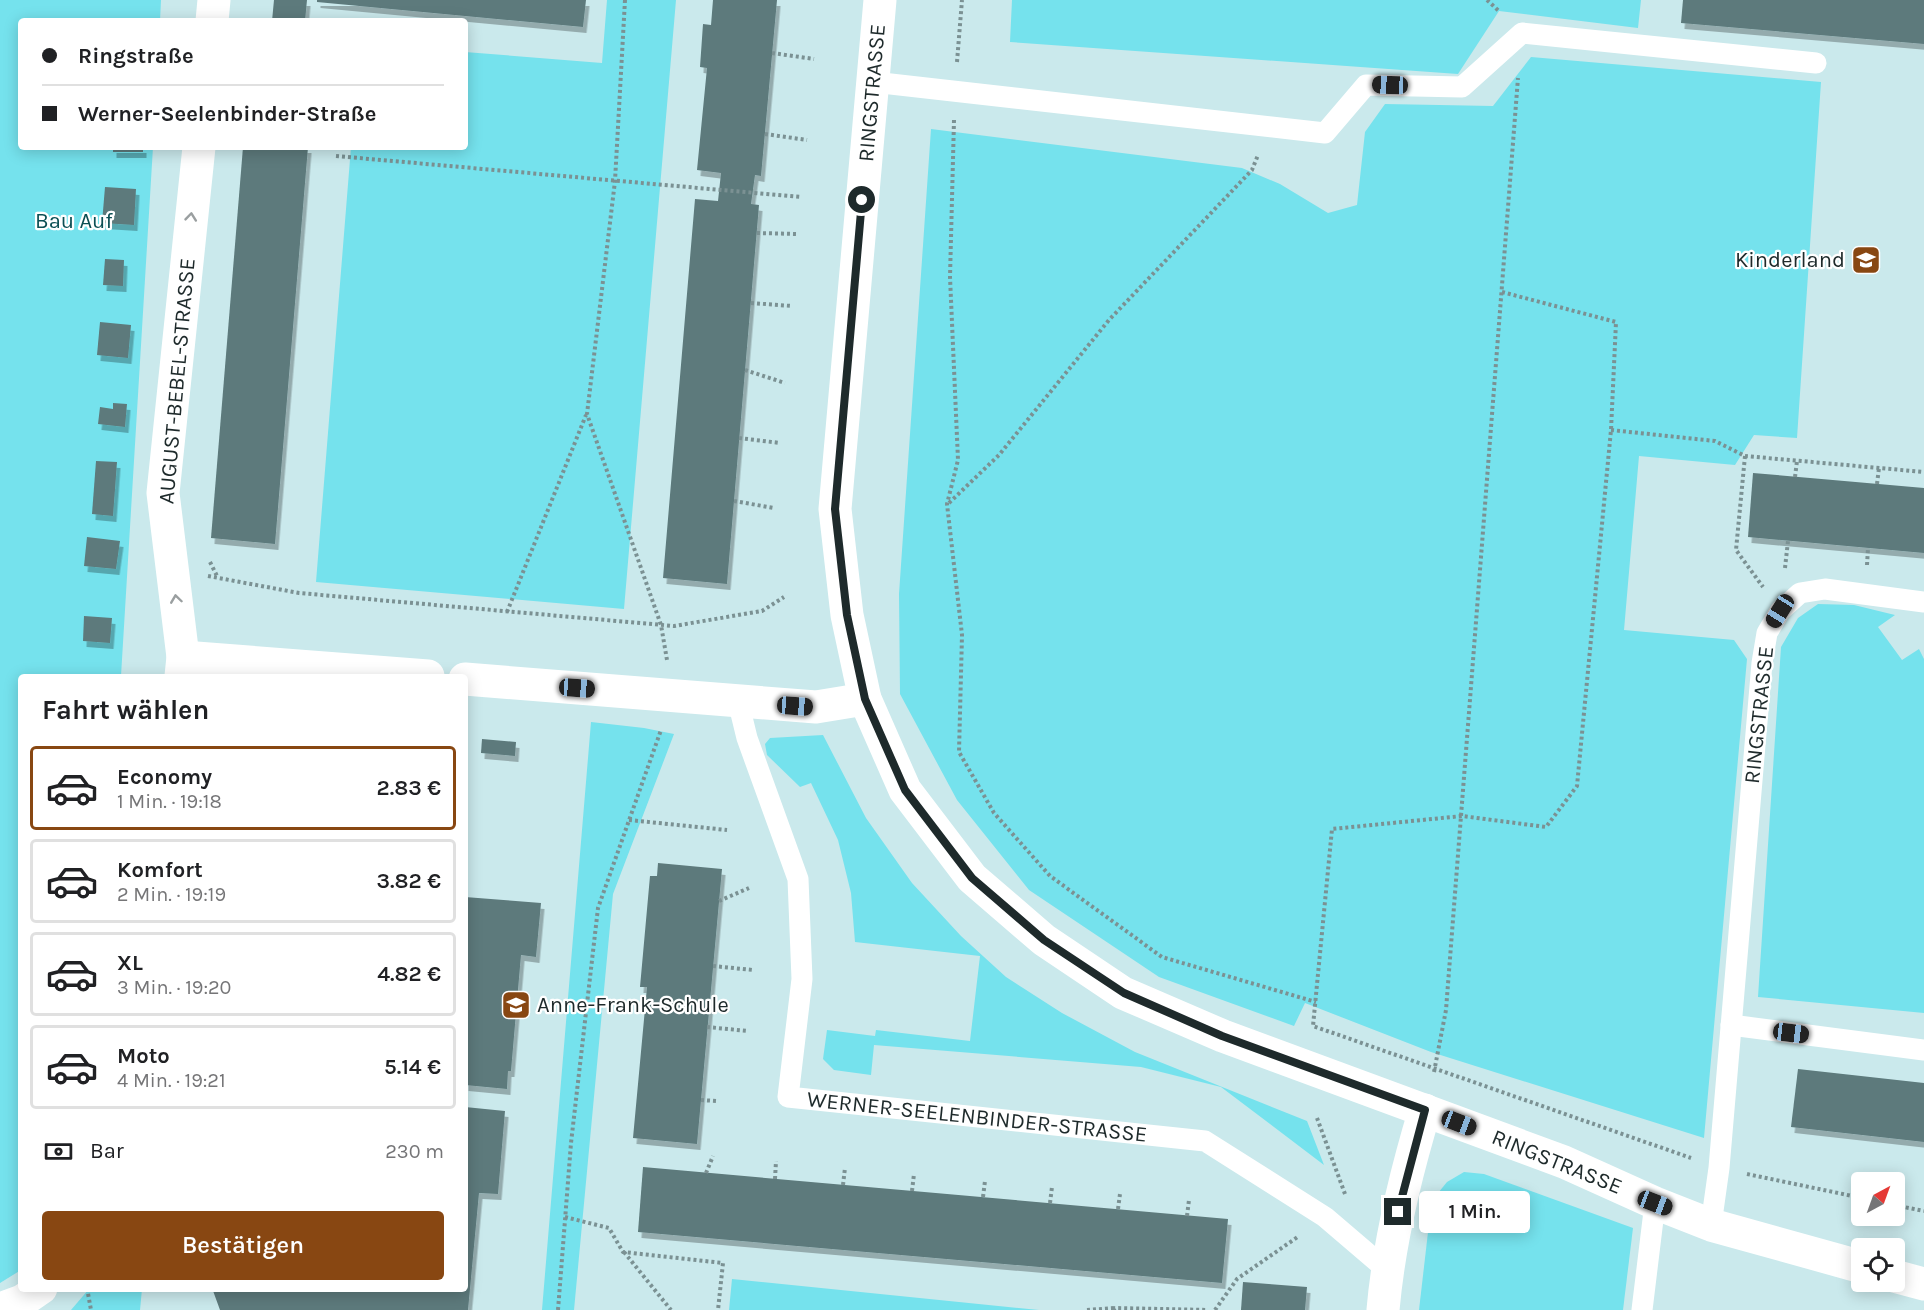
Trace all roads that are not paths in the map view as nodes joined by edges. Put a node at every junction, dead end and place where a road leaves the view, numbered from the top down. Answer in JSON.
{"nodes":[{"id":1,"x":214,"y":0,"type":"edge"},
{"id":2,"x":880,"y":0,"type":"edge"},
{"id":3,"x":212,"y":18,"type":"edge"},
{"id":4,"x":1816,"y":63,"type":"dead end"},
{"id":5,"x":873,"y":82,"type":"junction"},
{"id":6,"x":199,"y":150,"type":"edge"},
{"id":7,"x":1924,"y":602,"type":"edge"},
{"id":8,"x":182,"y":667,"type":"edge"},
{"id":9,"x":373,"y":674,"type":"edge"},
{"id":10,"x":468,"y":679,"type":"edge"},
{"id":11,"x":865,"y":699,"type":"junction"},
{"id":12,"x":738,"y":701,"type":"junction"},
{"id":13,"x":1731,"y":1025,"type":"junction"},
{"id":14,"x":1924,"y":1050,"type":"edge"},
{"id":15,"x":1425,"y":1110,"type":"junction"},
{"id":16,"x":1655,"y":1203,"type":"junction"},
{"id":17,"x":1711,"y":1225,"type":"junction"},
{"id":18,"x":1851,"y":1264,"type":"edge"},
{"id":19,"x":1387,"y":1270,"type":"junction"},
{"id":20,"x":1905,"y":1279,"type":"edge"},
{"id":21,"x":1924,"y":1284,"type":"edge"},
{"id":22,"x":35,"y":1292,"type":"edge"},
{"id":23,"x":0,"y":1309,"type":"edge"},
{"id":24,"x":1383,"y":1310,"type":"edge"},
{"id":25,"x":1642,"y":1310,"type":"edge"}],
"edges":[{"from":1,"to":3,"type":"street"},
{"from":2,"to":5,"type":"street","name":"RINGSTRASSE"},
{"from":4,"to":5,"type":"lane"},
{"from":5,"to":11,"type":"street","name":"RINGSTRASSE"},
{"from":8,"to":6,"type":"street","name":"AUGUST-BEBEL-STRASSE","one_way":true},
{"from":7,"to":13,"type":"lane","name":"RINGSTRASSE"},
{"from":8,"to":9,"type":"street","name":"AUGUST-BEBEL-STRASSE"},
{"from":10,"to":12,"type":"street"},
{"from":11,"to":12,"type":"street"},
{"from":11,"to":15,"type":"street","name":"RINGSTRASSE"},
{"from":12,"to":19,"type":"lane","name":"WERNER-SEELENBINDER-STRASSE"},
{"from":13,"to":14,"type":"lane"},
{"from":13,"to":17,"type":"lane","name":"RINGSTRASSE"},
{"from":15,"to":16,"type":"street","name":"RINGSTRASSE"},
{"from":15,"to":19,"type":"street"},
{"from":16,"to":17,"type":"street","name":"RINGSTRASSE"},
{"from":16,"to":25,"type":"lane"},
{"from":17,"to":18,"type":"street","name":"RINGSTRASSE"},
{"from":19,"to":24,"type":"street"},
{"from":20,"to":21,"type":"street"},
{"from":22,"to":23,"type":"street"}]}
